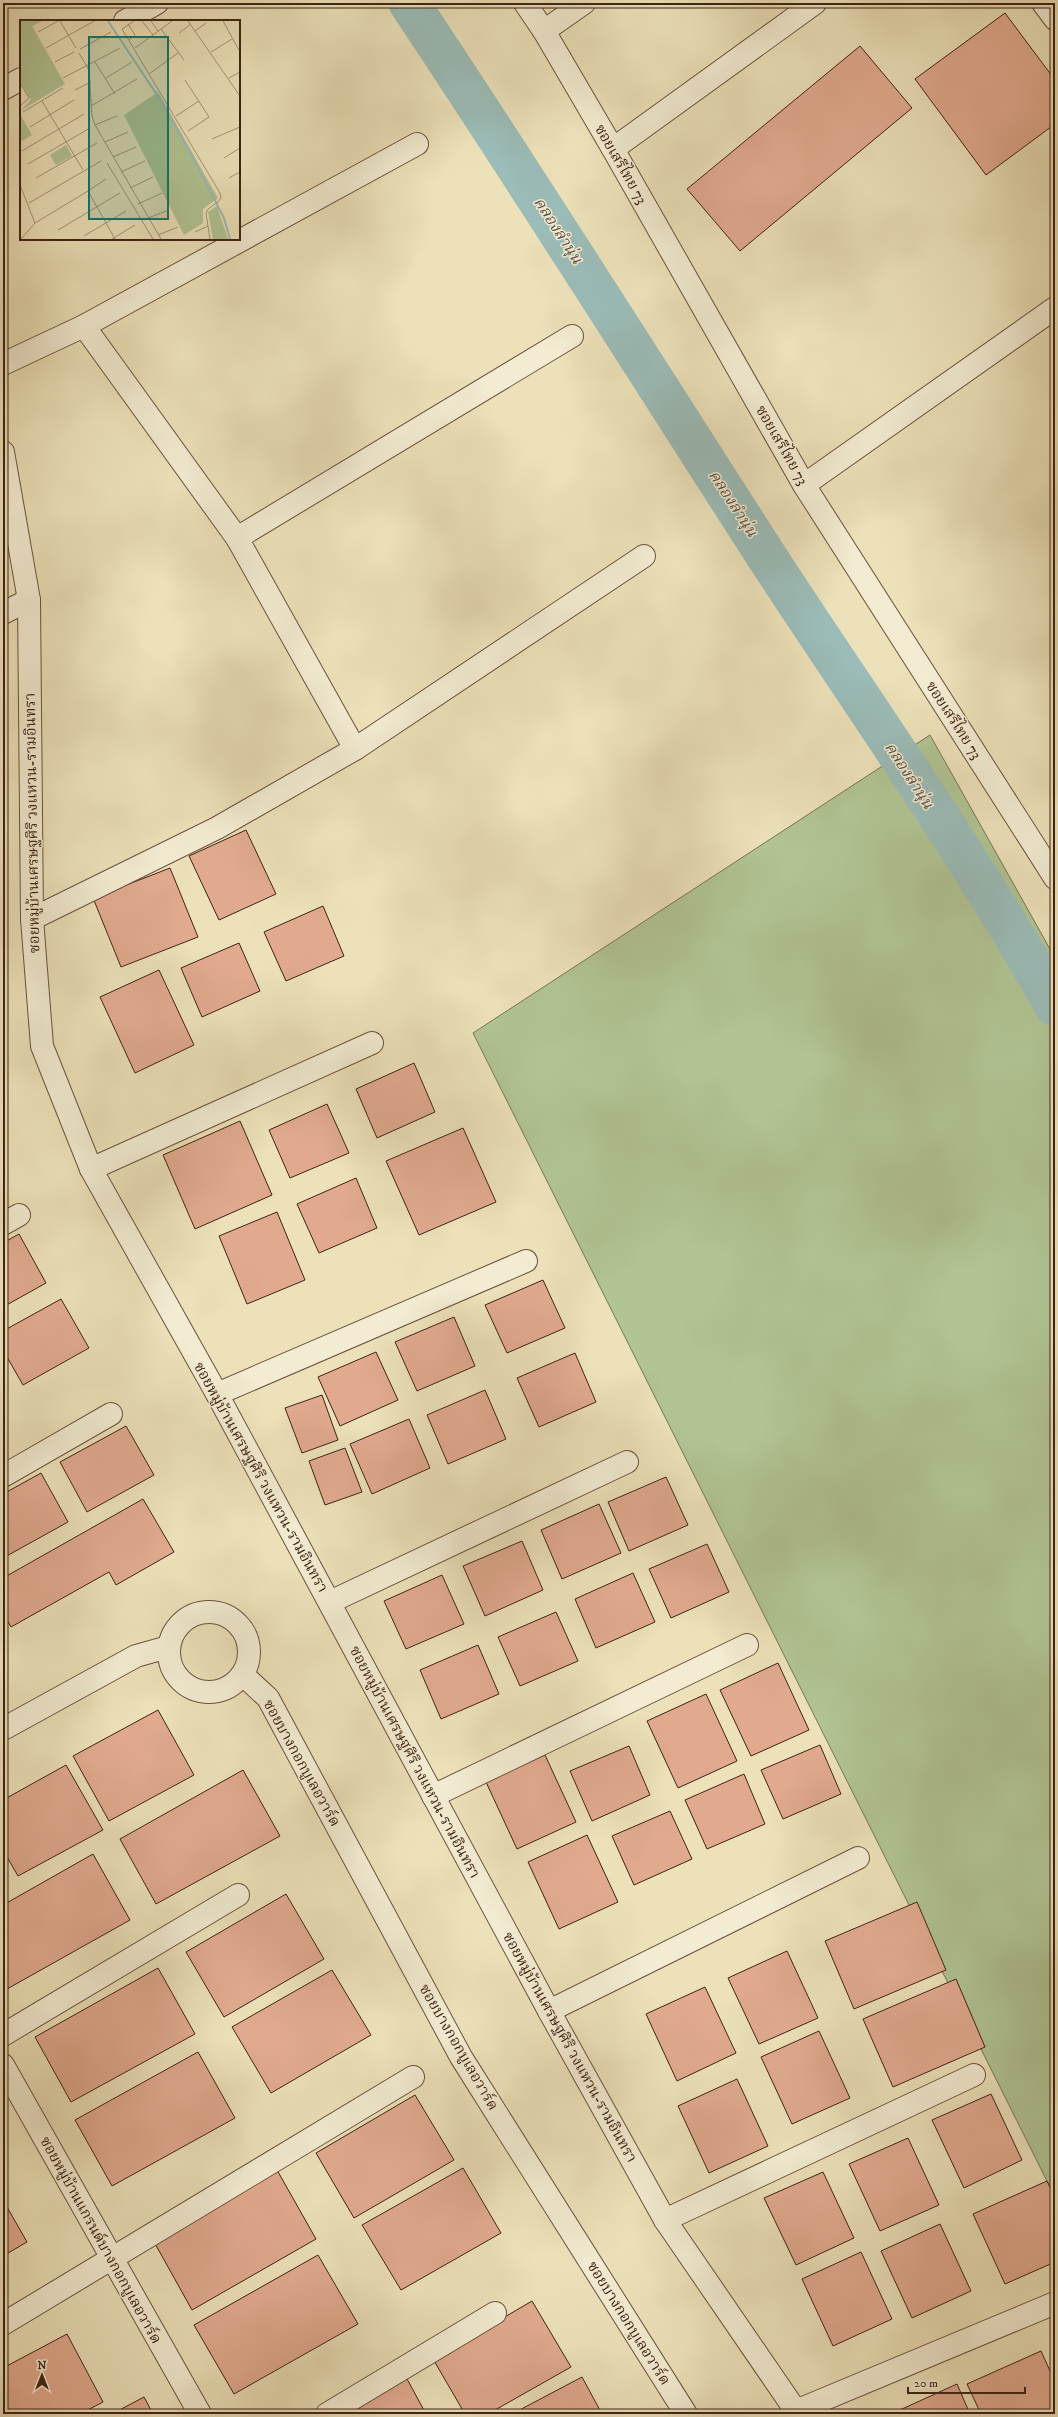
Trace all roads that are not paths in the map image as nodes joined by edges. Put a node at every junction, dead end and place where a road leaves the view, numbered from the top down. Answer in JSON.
{"nodes":[{"id":1,"x":157,"y":3,"type":"edge"},
{"id":2,"x":524,"y":3,"type":"edge"},
{"id":3,"x":584,"y":3,"type":"edge"},
{"id":4,"x":815,"y":3,"type":"edge"},
{"id":5,"x":1043,"y":3,"type":"edge"},
{"id":6,"x":1055,"y":19,"type":"edge"},
{"id":7,"x":127,"y":20,"type":"edge"},
{"id":8,"x":544,"y":31,"type":"junction"},
{"id":9,"x":20,"y":80,"type":"edge"},
{"id":10,"x":3,"y":89,"type":"edge"},
{"id":11,"x":417,"y":144,"type":"dead end"},
{"id":12,"x":613,"y":149,"type":"junction"},
{"id":13,"x":1055,"y":308,"type":"edge"},
{"id":14,"x":84,"y":326,"type":"junction"},
{"id":15,"x":572,"y":336,"type":"dead end"},
{"id":16,"x":3,"y":364,"type":"edge"},
{"id":17,"x":3,"y":452,"type":"edge"},
{"id":18,"x":804,"y":485,"type":"junction"},
{"id":19,"x":237,"y":538,"type":"junction"},
{"id":20,"x":644,"y":556,"type":"dead end"},
{"id":21,"x":29,"y":600,"type":"junction"},
{"id":22,"x":3,"y":613,"type":"edge"},
{"id":23,"x":355,"y":750,"type":"junction"},
{"id":24,"x":1055,"y":878,"type":"edge"},
{"id":25,"x":32,"y":920,"type":"junction"},
{"id":26,"x":372,"y":1043,"type":"dead end"},
{"id":27,"x":91,"y":1169,"type":"junction"},
{"id":28,"x":526,"y":1261,"type":"dead end"},
{"id":29,"x":217,"y":1394,"type":"junction"},
{"id":30,"x":111,"y":1414,"type":"dead end"},
{"id":31,"x":627,"y":1462,"type":"dead end"},
{"id":32,"x":3,"y":1476,"type":"edge"},
{"id":33,"x":330,"y":1602,"type":"junction"},
{"id":34,"x":747,"y":1645,"type":"dead end"},
{"id":35,"x":168,"y":1647,"type":"junction"},
{"id":36,"x":243,"y":1675,"type":"junction"},
{"id":37,"x":3,"y":1729,"type":"edge"},
{"id":38,"x":434,"y":1796,"type":"junction"},
{"id":39,"x":858,"y":1858,"type":"dead end"},
{"id":40,"x":238,"y":1894,"type":"dead end"},
{"id":41,"x":549,"y":2011,"type":"junction"},
{"id":42,"x":3,"y":2035,"type":"edge"},
{"id":43,"x":3,"y":2066,"type":"edge"},
{"id":44,"x":974,"y":2075,"type":"dead end"},
{"id":45,"x":413,"y":2077,"type":"dead end"},
{"id":46,"x":665,"y":2220,"type":"junction"},
{"id":47,"x":112,"y":2258,"type":"junction"},
{"id":48,"x":1055,"y":2303,"type":"edge"},
{"id":49,"x":495,"y":2313,"type":"dead end"},
{"id":50,"x":3,"y":2324,"type":"edge"},
{"id":51,"x":797,"y":2412,"type":"edge"},
{"id":52,"x":200,"y":2414,"type":"edge"},
{"id":53,"x":327,"y":2414,"type":"edge"},
{"id":54,"x":686,"y":2414,"type":"edge"}],
"edges":[{"from":1,"to":7,"type":"street"},
{"from":2,"to":8,"type":"street","name":"ซอยเสรีไทย 73"},
{"from":3,"to":8,"type":"street"},
{"from":4,"to":12,"type":"street"},
{"from":5,"to":6,"type":"street"},
{"from":8,"to":12,"type":"street","name":"ซอยเสรีไทย 73"},
{"from":9,"to":10,"type":"street"},
{"from":11,"to":14,"type":"street"},
{"from":12,"to":18,"type":"street","name":"ซอยเสรีไทย 73"},
{"from":13,"to":18,"type":"street"},
{"from":14,"to":16,"type":"street"},
{"from":14,"to":19,"type":"street"},
{"from":15,"to":19,"type":"street"},
{"from":17,"to":21,"type":"street","name":"ซอยหมู่บ้านเศรษฐศิริ วงแหวน-รามอินทรา"},
{"from":18,"to":24,"type":"street","name":"ซอยเสรีไทย 73"},
{"from":19,"to":23,"type":"street"},
{"from":20,"to":23,"type":"street"},
{"from":21,"to":22,"type":"street"},
{"from":21,"to":25,"type":"street","name":"ซอยหมู่บ้านเศรษฐศิริ วงแหวน-รามอินทรา"},
{"from":23,"to":25,"type":"street"},
{"from":25,"to":27,"type":"street","name":"ซอยหมู่บ้านเศรษฐศิริ วงแหวน-รามอินทรา"},
{"from":26,"to":27,"type":"street"},
{"from":27,"to":29,"type":"street","name":"ซอยหมู่บ้านเศรษฐศิริ วงแหวน-รามอินทรา"},
{"from":28,"to":29,"type":"street"},
{"from":29,"to":33,"type":"street","name":"ซอยหมู่บ้านเศรษฐศิริ วงแหวน-รามอินทรา"},
{"from":30,"to":32,"type":"street"},
{"from":31,"to":33,"type":"street"},
{"from":33,"to":38,"type":"street","name":"ซอยหมู่บ้านเศรษฐศิริ วงแหวน-รามอินทรา"},
{"from":34,"to":38,"type":"street"},
{"from":35,"to":36,"type":"street"},
{"from":35,"to":36,"type":"street"},
{"from":35,"to":37,"type":"street"},
{"from":36,"to":54,"type":"street","name":"ซอยบางกอกบูเลอวาร์ด"},
{"from":38,"to":41,"type":"street","name":"ซอยหมู่บ้านเศรษฐศิริ วงแหวน-รามอินทรา"},
{"from":39,"to":41,"type":"street"},
{"from":40,"to":42,"type":"street"},
{"from":41,"to":46,"type":"street","name":"ซอยหมู่บ้านเศรษฐศิริ วงแหวน-รามอินทรา"},
{"from":43,"to":47,"type":"street","name":"ซอยหมู่บ้านแกรนด์บางกอกบูเลอวาร์ด"},
{"from":44,"to":46,"type":"street"},
{"from":45,"to":47,"type":"street"},
{"from":46,"to":51,"type":"street","name":"ซอยหมู่บ้านเศรษฐศิริ วงแหวน-รามอินทรา"},
{"from":47,"to":50,"type":"street"},
{"from":47,"to":52,"type":"street","name":"ซอยหมู่บ้านแกรนด์บางกอกบูเลอวาร์ด"},
{"from":48,"to":51,"type":"street"},
{"from":49,"to":53,"type":"street"}]}
